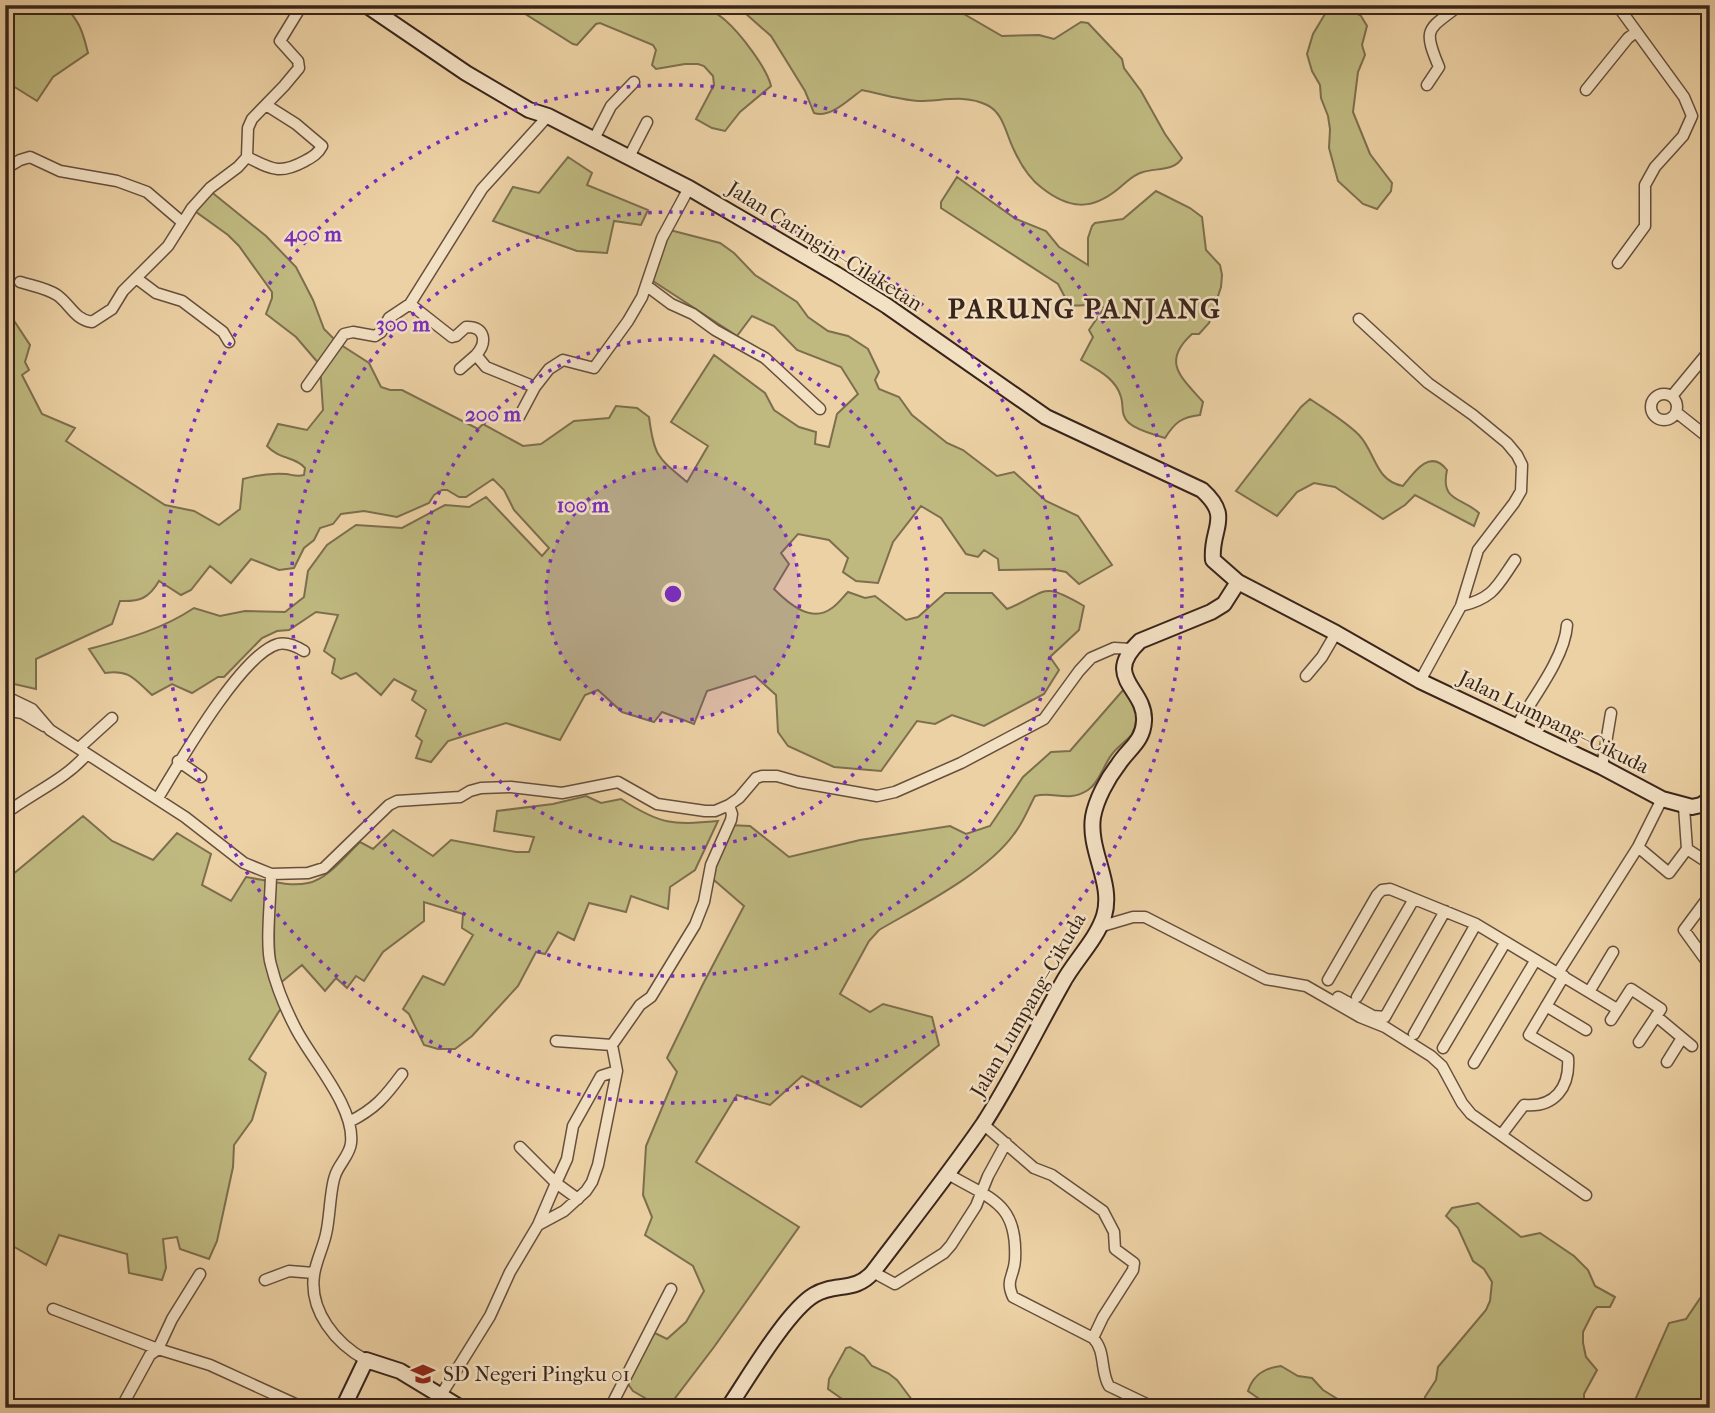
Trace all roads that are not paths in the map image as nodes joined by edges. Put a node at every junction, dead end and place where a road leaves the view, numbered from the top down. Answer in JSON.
{"nodes":[{"id":1,"x":302,"y":5,"type":"edge"},
{"id":2,"x":366,"y":5,"type":"edge"},
{"id":3,"x":1462,"y":5,"type":"edge"},
{"id":4,"x":1486,"y":5,"type":"edge"},
{"id":5,"x":1617,"y":5,"type":"edge"},
{"id":6,"x":1636,"y":32,"type":"junction"},
{"id":7,"x":634,"y":82,"type":"dead end"},
{"id":8,"x":1427,"y":85,"type":"dead end"},
{"id":9,"x":1586,"y":90,"type":"dead end"},
{"id":10,"x":266,"y":105,"type":"junction"},
{"id":11,"x":548,"y":116,"type":"junction"},
{"id":12,"x":647,"y":122,"type":"dead end"},
{"id":13,"x":594,"y":139,"type":"junction"},
{"id":14,"x":247,"y":157,"type":"junction"},
{"id":15,"x":629,"y":157,"type":"junction"},
{"id":16,"x":5,"y":169,"type":"edge"},
{"id":17,"x":689,"y":188,"type":"junction"},
{"id":18,"x":182,"y":222,"type":"junction"},
{"id":19,"x":1618,"y":263,"type":"dead end"},
{"id":20,"x":136,"y":278,"type":"junction"},
{"id":21,"x":20,"y":282,"type":"dead end"},
{"id":22,"x":647,"y":286,"type":"junction"},
{"id":23,"x":410,"y":304,"type":"junction"},
{"id":24,"x":1360,"y":319,"type":"dead end"},
{"id":25,"x":229,"y":342,"type":"dead end"},
{"id":26,"x":1710,"y":350,"type":"edge"},
{"id":27,"x":476,"y":355,"type":"junction"},
{"id":28,"x":460,"y":369,"type":"dead end"},
{"id":29,"x":307,"y":386,"type":"dead end"},
{"id":30,"x":535,"y":387,"type":"junction"},
{"id":31,"x":1672,"y":396,"type":"junction"},
{"id":32,"x":820,"y":409,"type":"dead end"},
{"id":33,"x":1676,"y":411,"type":"junction"},
{"id":34,"x":519,"y":418,"type":"dead end"},
{"id":35,"x":1710,"y":439,"type":"edge"},
{"id":36,"x":1515,"y":559,"type":"dead end"},
{"id":37,"x":1238,"y":582,"type":"junction"},
{"id":38,"x":1461,"y":606,"type":"junction"},
{"id":39,"x":1567,"y":625,"type":"dead end"},
{"id":40,"x":1336,"y":632,"type":"junction"},
{"id":41,"x":1131,"y":649,"type":"junction"},
{"id":42,"x":304,"y":651,"type":"dead end"},
{"id":43,"x":1306,"y":676,"type":"dead end"},
{"id":44,"x":1420,"y":681,"type":"junction"},
{"id":45,"x":5,"y":695,"type":"edge"},
{"id":46,"x":5,"y":710,"type":"edge"},
{"id":47,"x":1611,"y":713,"type":"dead end"},
{"id":48,"x":112,"y":718,"type":"dead end"},
{"id":49,"x":1517,"y":725,"type":"junction"},
{"id":50,"x":50,"y":730,"type":"junction"},
{"id":51,"x":83,"y":751,"type":"junction"},
{"id":52,"x":178,"y":761,"type":"junction"},
{"id":53,"x":1602,"y":767,"type":"junction"},
{"id":54,"x":201,"y":777,"type":"dead end"},
{"id":55,"x":158,"y":798,"type":"junction"},
{"id":56,"x":1662,"y":799,"type":"junction"},
{"id":57,"x":1710,"y":799,"type":"edge"},
{"id":58,"x":729,"y":805,"type":"junction"},
{"id":59,"x":1684,"y":807,"type":"junction"},
{"id":60,"x":5,"y":814,"type":"edge"},
{"id":61,"x":1638,"y":847,"type":"junction"},
{"id":62,"x":1687,"y":849,"type":"junction"},
{"id":63,"x":1710,"y":864,"type":"edge"},
{"id":64,"x":271,"y":874,"type":"junction"},
{"id":65,"x":1415,"y":899,"type":"junction"},
{"id":66,"x":1708,"y":902,"type":"edge"},
{"id":67,"x":1445,"y":911,"type":"junction"},
{"id":68,"x":1476,"y":925,"type":"junction"},
{"id":69,"x":1099,"y":927,"type":"junction"},
{"id":70,"x":1505,"y":943,"type":"junction"},
{"id":71,"x":1613,"y":952,"type":"dead end"},
{"id":72,"x":1535,"y":961,"type":"junction"},
{"id":73,"x":1710,"y":966,"type":"edge"},
{"id":74,"x":1561,"y":975,"type":"junction"},
{"id":75,"x":1328,"y":981,"type":"dead end"},
{"id":76,"x":1312,"y":989,"type":"junction"},
{"id":77,"x":1589,"y":992,"type":"junction"},
{"id":78,"x":1357,"y":996,"type":"dead end"},
{"id":79,"x":1546,"y":1006,"type":"junction"},
{"id":80,"x":1618,"y":1009,"type":"junction"},
{"id":81,"x":1656,"y":1016,"type":"junction"},
{"id":82,"x":1611,"y":1020,"type":"dead end"},
{"id":83,"x":1586,"y":1030,"type":"dead end"},
{"id":84,"x":1414,"y":1034,"type":"dead end"},
{"id":85,"x":1682,"y":1038,"type":"junction"},
{"id":86,"x":556,"y":1041,"type":"dead end"},
{"id":87,"x":1639,"y":1042,"type":"dead end"},
{"id":88,"x":612,"y":1045,"type":"junction"},
{"id":89,"x":1692,"y":1046,"type":"dead end"},
{"id":90,"x":1443,"y":1048,"type":"dead end"},
{"id":91,"x":1667,"y":1062,"type":"dead end"},
{"id":92,"x":1474,"y":1063,"type":"dead end"},
{"id":93,"x":617,"y":1071,"type":"junction"},
{"id":94,"x":402,"y":1074,"type":"dead end"},
{"id":95,"x":349,"y":1122,"type":"junction"},
{"id":96,"x":983,"y":1124,"type":"junction"},
{"id":97,"x":1502,"y":1134,"type":"junction"},
{"id":98,"x":1006,"y":1143,"type":"junction"},
{"id":99,"x":520,"y":1147,"type":"dead end"},
{"id":100,"x":948,"y":1174,"type":"junction"},
{"id":101,"x":556,"y":1183,"type":"junction"},
{"id":102,"x":981,"y":1193,"type":"junction"},
{"id":103,"x":1586,"y":1195,"type":"dead end"},
{"id":104,"x":578,"y":1199,"type":"junction"},
{"id":105,"x":538,"y":1224,"type":"junction"},
{"id":106,"x":873,"y":1272,"type":"junction"},
{"id":107,"x":314,"y":1273,"type":"junction"},
{"id":108,"x":200,"y":1274,"type":"dead end"},
{"id":109,"x":265,"y":1280,"type":"dead end"},
{"id":110,"x":671,"y":1289,"type":"dead end"},
{"id":111,"x":53,"y":1309,"type":"dead end"},
{"id":112,"x":1093,"y":1338,"type":"junction"},
{"id":113,"x":158,"y":1349,"type":"junction"},
{"id":114,"x":366,"y":1360,"type":"junction"},
{"id":115,"x":441,"y":1395,"type":"junction"},
{"id":116,"x":456,"y":1407,"type":"edge"},
{"id":117,"x":121,"y":1408,"type":"edge"},
{"id":118,"x":304,"y":1408,"type":"edge"},
{"id":119,"x":343,"y":1408,"type":"edge"},
{"id":120,"x":610,"y":1408,"type":"edge"},
{"id":121,"x":728,"y":1408,"type":"edge"},
{"id":122,"x":1155,"y":1408,"type":"edge"}],
"edges":[{"from":1,"to":10,"type":"street"},
{"from":2,"to":11,"type":"street","name":"Jalan Caringin–Cilaketan"},
{"from":3,"to":4,"type":"street"},
{"from":3,"to":8,"type":"street"},
{"from":5,"to":6,"type":"street"},
{"from":6,"to":9,"type":"street"},
{"from":6,"to":19,"type":"street"},
{"from":7,"to":13,"type":"street"},
{"from":10,"to":14,"type":"street"},
{"from":10,"to":14,"type":"street"},
{"from":11,"to":13,"type":"street","name":"Jalan Caringin–Cilaketan"},
{"from":11,"to":23,"type":"street"},
{"from":12,"to":15,"type":"street"},
{"from":13,"to":15,"type":"street","name":"Jalan Caringin–Cilaketan"},
{"from":14,"to":18,"type":"street"},
{"from":15,"to":17,"type":"street","name":"Jalan Caringin–Cilaketan"},
{"from":16,"to":18,"type":"street"},
{"from":17,"to":22,"type":"street"},
{"from":17,"to":37,"type":"street","name":"Jalan Caringin–Cilaketan"},
{"from":18,"to":20,"type":"street"},
{"from":20,"to":21,"type":"street"},
{"from":20,"to":25,"type":"street"},
{"from":22,"to":30,"type":"street"},
{"from":22,"to":32,"type":"street"},
{"from":23,"to":27,"type":"street"},
{"from":23,"to":29,"type":"street"},
{"from":24,"to":38,"type":"street"},
{"from":26,"to":31,"type":"street"},
{"from":27,"to":28,"type":"street"},
{"from":27,"to":30,"type":"street"},
{"from":30,"to":34,"type":"street"},
{"from":31,"to":33,"type":"street"},
{"from":31,"to":33,"type":"street"},
{"from":33,"to":35,"type":"street"},
{"from":36,"to":38,"type":"street"},
{"from":37,"to":40,"type":"street","name":"Jalan Lumpang–Cikuda"},
{"from":37,"to":41,"type":"street"},
{"from":38,"to":44,"type":"street"},
{"from":39,"to":49,"type":"street"},
{"from":40,"to":43,"type":"street"},
{"from":40,"to":44,"type":"street","name":"Jalan Lumpang–Cikuda"},
{"from":41,"to":58,"type":"street"},
{"from":41,"to":69,"type":"street","name":"Jalan Lumpang–Cikuda"},
{"from":42,"to":52,"type":"street"},
{"from":44,"to":49,"type":"street","name":"Jalan Lumpang–Cikuda"},
{"from":45,"to":50,"type":"street"},
{"from":46,"to":50,"type":"street"},
{"from":47,"to":53,"type":"street"},
{"from":48,"to":51,"type":"street"},
{"from":49,"to":53,"type":"street","name":"Jalan Lumpang–Cikuda"},
{"from":50,"to":51,"type":"street"},
{"from":51,"to":55,"type":"street"},
{"from":51,"to":60,"type":"street"},
{"from":52,"to":54,"type":"street"},
{"from":52,"to":55,"type":"street"},
{"from":53,"to":56,"type":"street","name":"Jalan Lumpang–Cikuda"},
{"from":55,"to":64,"type":"street"},
{"from":56,"to":59,"type":"street","name":"Jalan Lumpang–Cikuda"},
{"from":56,"to":61,"type":"street"},
{"from":57,"to":59,"type":"street"},
{"from":58,"to":64,"type":"street"},
{"from":58,"to":88,"type":"street"},
{"from":59,"to":62,"type":"street"},
{"from":61,"to":62,"type":"street"},
{"from":61,"to":74,"type":"street"},
{"from":62,"to":63,"type":"street"},
{"from":64,"to":95,"type":"street"},
{"from":65,"to":67,"type":"street"},
{"from":65,"to":75,"type":"street"},
{"from":65,"to":78,"type":"street"},
{"from":66,"to":73,"type":"street"},
{"from":67,"to":68,"type":"street"},
{"from":67,"to":76,"type":"street"},
{"from":68,"to":70,"type":"street"},
{"from":68,"to":84,"type":"street"},
{"from":69,"to":76,"type":"street"},
{"from":69,"to":96,"type":"street","name":"Jalan Lumpang–Cikuda"},
{"from":70,"to":72,"type":"street"},
{"from":70,"to":90,"type":"street"},
{"from":71,"to":77,"type":"street"},
{"from":72,"to":74,"type":"street"},
{"from":72,"to":92,"type":"street"},
{"from":74,"to":77,"type":"street"},
{"from":74,"to":79,"type":"street"},
{"from":76,"to":97,"type":"street"},
{"from":77,"to":80,"type":"street"},
{"from":79,"to":83,"type":"street"},
{"from":79,"to":97,"type":"street"},
{"from":80,"to":81,"type":"street"},
{"from":80,"to":82,"type":"street"},
{"from":81,"to":85,"type":"street"},
{"from":81,"to":87,"type":"street"},
{"from":85,"to":89,"type":"street"},
{"from":85,"to":91,"type":"street"},
{"from":86,"to":88,"type":"street"},
{"from":88,"to":93,"type":"street"},
{"from":93,"to":101,"type":"street"},
{"from":93,"to":104,"type":"street"},
{"from":94,"to":95,"type":"street"},
{"from":95,"to":107,"type":"street"},
{"from":96,"to":98,"type":"street"},
{"from":96,"to":100,"type":"street","name":"Jalan Lumpang–Cikuda"},
{"from":97,"to":103,"type":"street"},
{"from":98,"to":102,"type":"street"},
{"from":98,"to":112,"type":"street"},
{"from":99,"to":101,"type":"street"},
{"from":100,"to":102,"type":"street"},
{"from":100,"to":106,"type":"street","name":"Jalan Lumpang–Cikuda"},
{"from":101,"to":104,"type":"street"},
{"from":101,"to":105,"type":"street"},
{"from":102,"to":106,"type":"street"},
{"from":102,"to":112,"type":"street"},
{"from":104,"to":105,"type":"street"},
{"from":105,"to":115,"type":"street"},
{"from":106,"to":121,"type":"street","name":"Jalan Lumpang–Cikuda"},
{"from":107,"to":109,"type":"street"},
{"from":107,"to":114,"type":"street"},
{"from":108,"to":113,"type":"street"},
{"from":110,"to":120,"type":"street"},
{"from":111,"to":113,"type":"street"},
{"from":112,"to":122,"type":"street"},
{"from":113,"to":117,"type":"street"},
{"from":113,"to":118,"type":"street"},
{"from":114,"to":115,"type":"street"},
{"from":114,"to":119,"type":"street"},
{"from":115,"to":116,"type":"street"}]}
